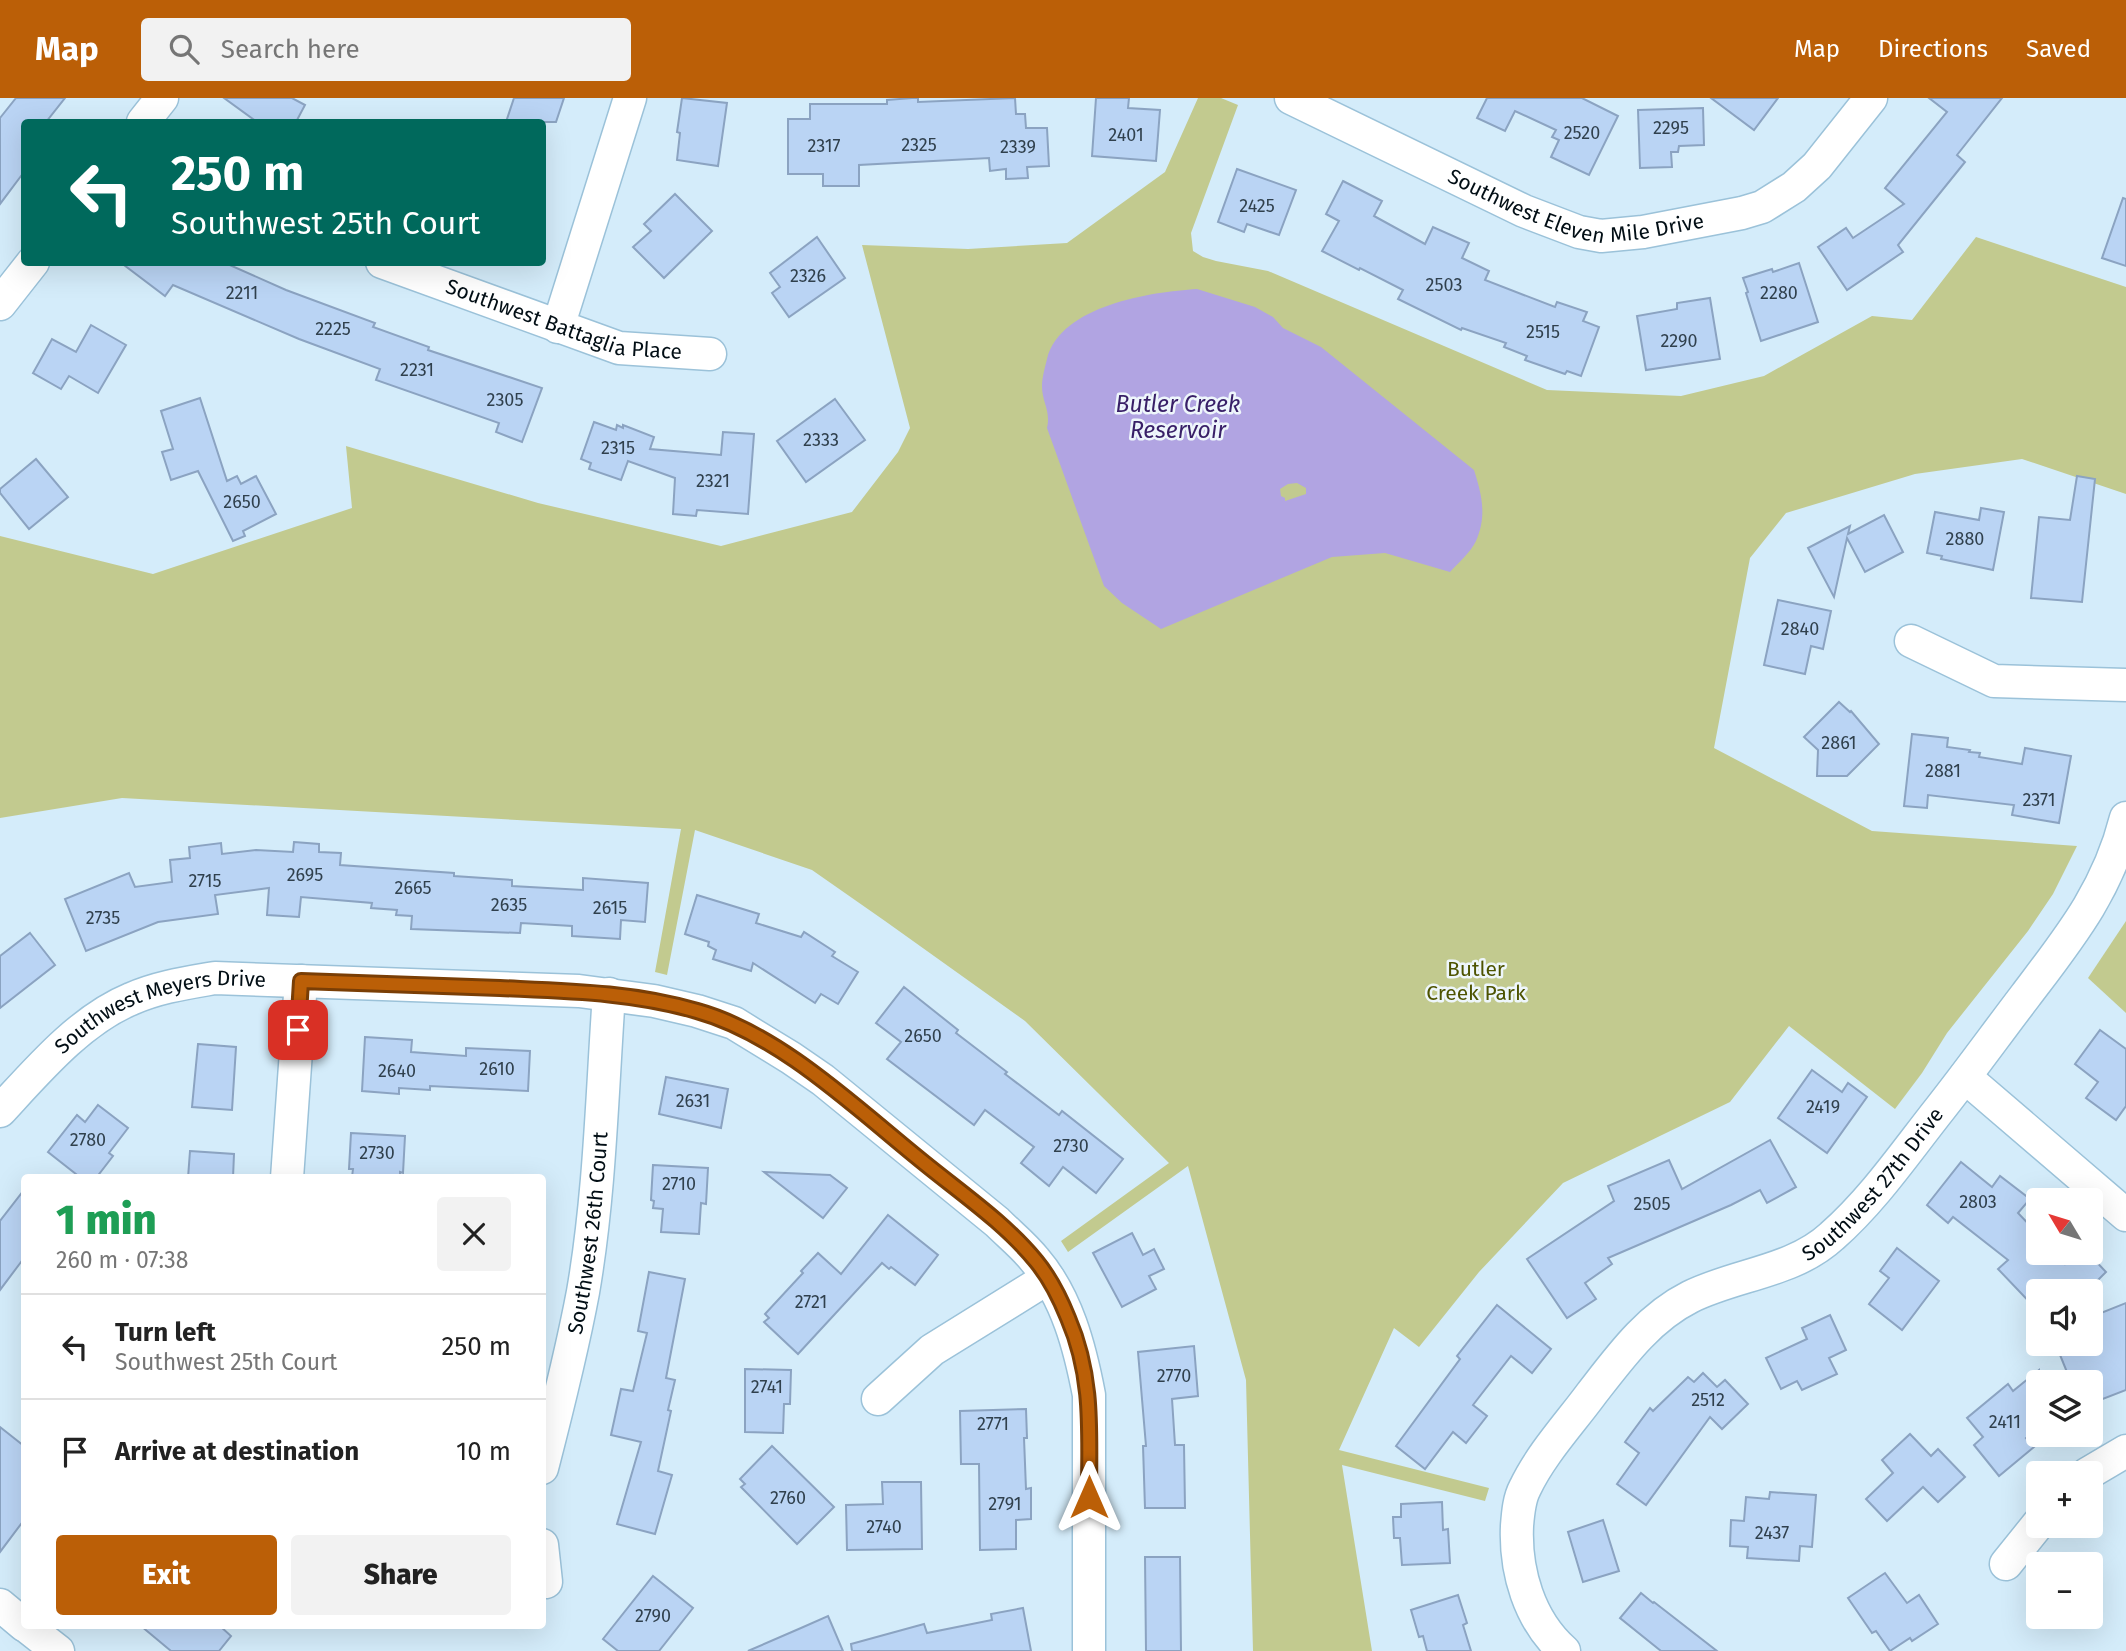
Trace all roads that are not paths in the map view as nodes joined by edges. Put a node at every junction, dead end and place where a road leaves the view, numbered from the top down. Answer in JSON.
{"nodes":[{"id":1,"x":162,"y":98,"type":"edge"},
{"id":2,"x":630,"y":98,"type":"edge"},
{"id":3,"x":1292,"y":98,"type":"edge"},
{"id":4,"x":1871,"y":98,"type":"edge"},
{"id":5,"x":145,"y":119,"type":"edge"},
{"id":6,"x":30,"y":266,"type":"edge"},
{"id":7,"x":393,"y":266,"type":"edge"},
{"id":8,"x":0,"y":304,"type":"edge"},
{"id":9,"x":558,"y":327,"type":"junction"},
{"id":10,"x":710,"y":354,"type":"dead end"},
{"id":11,"x":1911,"y":641,"type":"dead end"},
{"id":12,"x":2126,"y":685,"type":"edge"},
{"id":13,"x":2126,"y":818,"type":"edge"},
{"id":14,"x":301,"y":981,"type":"junction"},
{"id":15,"x":608,"y":994,"type":"junction"},
{"id":16,"x":1965,"y":1077,"type":"junction"},
{"id":17,"x":0,"y":1111,"type":"edge"},
{"id":18,"x":288,"y":1174,"type":"edge"},
{"id":19,"x":2126,"y":1215,"type":"edge"},
{"id":20,"x":1048,"y":1278,"type":"junction"},
{"id":21,"x":878,"y":1399,"type":"dead end"},
{"id":22,"x":2126,"y":1451,"type":"edge"},
{"id":23,"x":546,"y":1453,"type":"edge"},
{"id":24,"x":2103,"y":1465,"type":"edge"},
{"id":25,"x":2027,"y":1538,"type":"edge"},
{"id":26,"x":2006,"y":1564,"type":"dead end"},
{"id":27,"x":0,"y":1605,"type":"edge"},
{"id":28,"x":21,"y":1622,"type":"edge"},
{"id":29,"x":30,"y":1629,"type":"edge"},
{"id":30,"x":58,"y":1651,"type":"edge"},
{"id":31,"x":1089,"y":1651,"type":"edge"},
{"id":32,"x":1564,"y":1651,"type":"edge"}],
"edges":[{"from":1,"to":5,"type":"street"},
{"from":2,"to":9,"type":"street"},
{"from":3,"to":4,"type":"street","name":"Southwest Eleven Mile Drive"},
{"from":6,"to":8,"type":"street"},
{"from":7,"to":9,"type":"street","name":"Southwest Battaglia Place"},
{"from":9,"to":10,"type":"street","name":"Southwest Battaglia Place"},
{"from":11,"to":12,"type":"street"},
{"from":13,"to":16,"type":"street","name":"Southwest 27th Drive"},
{"from":14,"to":15,"type":"street","name":"Southwest Meyers Drive"},
{"from":14,"to":17,"type":"street","name":"Southwest Meyers Drive"},
{"from":14,"to":18,"type":"street"},
{"from":15,"to":20,"type":"street","name":"Southwest Meyers Drive"},
{"from":15,"to":23,"type":"street","name":"Southwest 26th Court"},
{"from":16,"to":19,"type":"street"},
{"from":16,"to":32,"type":"street","name":"Southwest 27th Drive"},
{"from":20,"to":21,"type":"street"},
{"from":20,"to":31,"type":"street","name":"Southwest Meyers Drive"},
{"from":22,"to":24,"type":"street"},
{"from":25,"to":26,"type":"street"},
{"from":27,"to":28,"type":"street"},
{"from":29,"to":30,"type":"street"}]}
